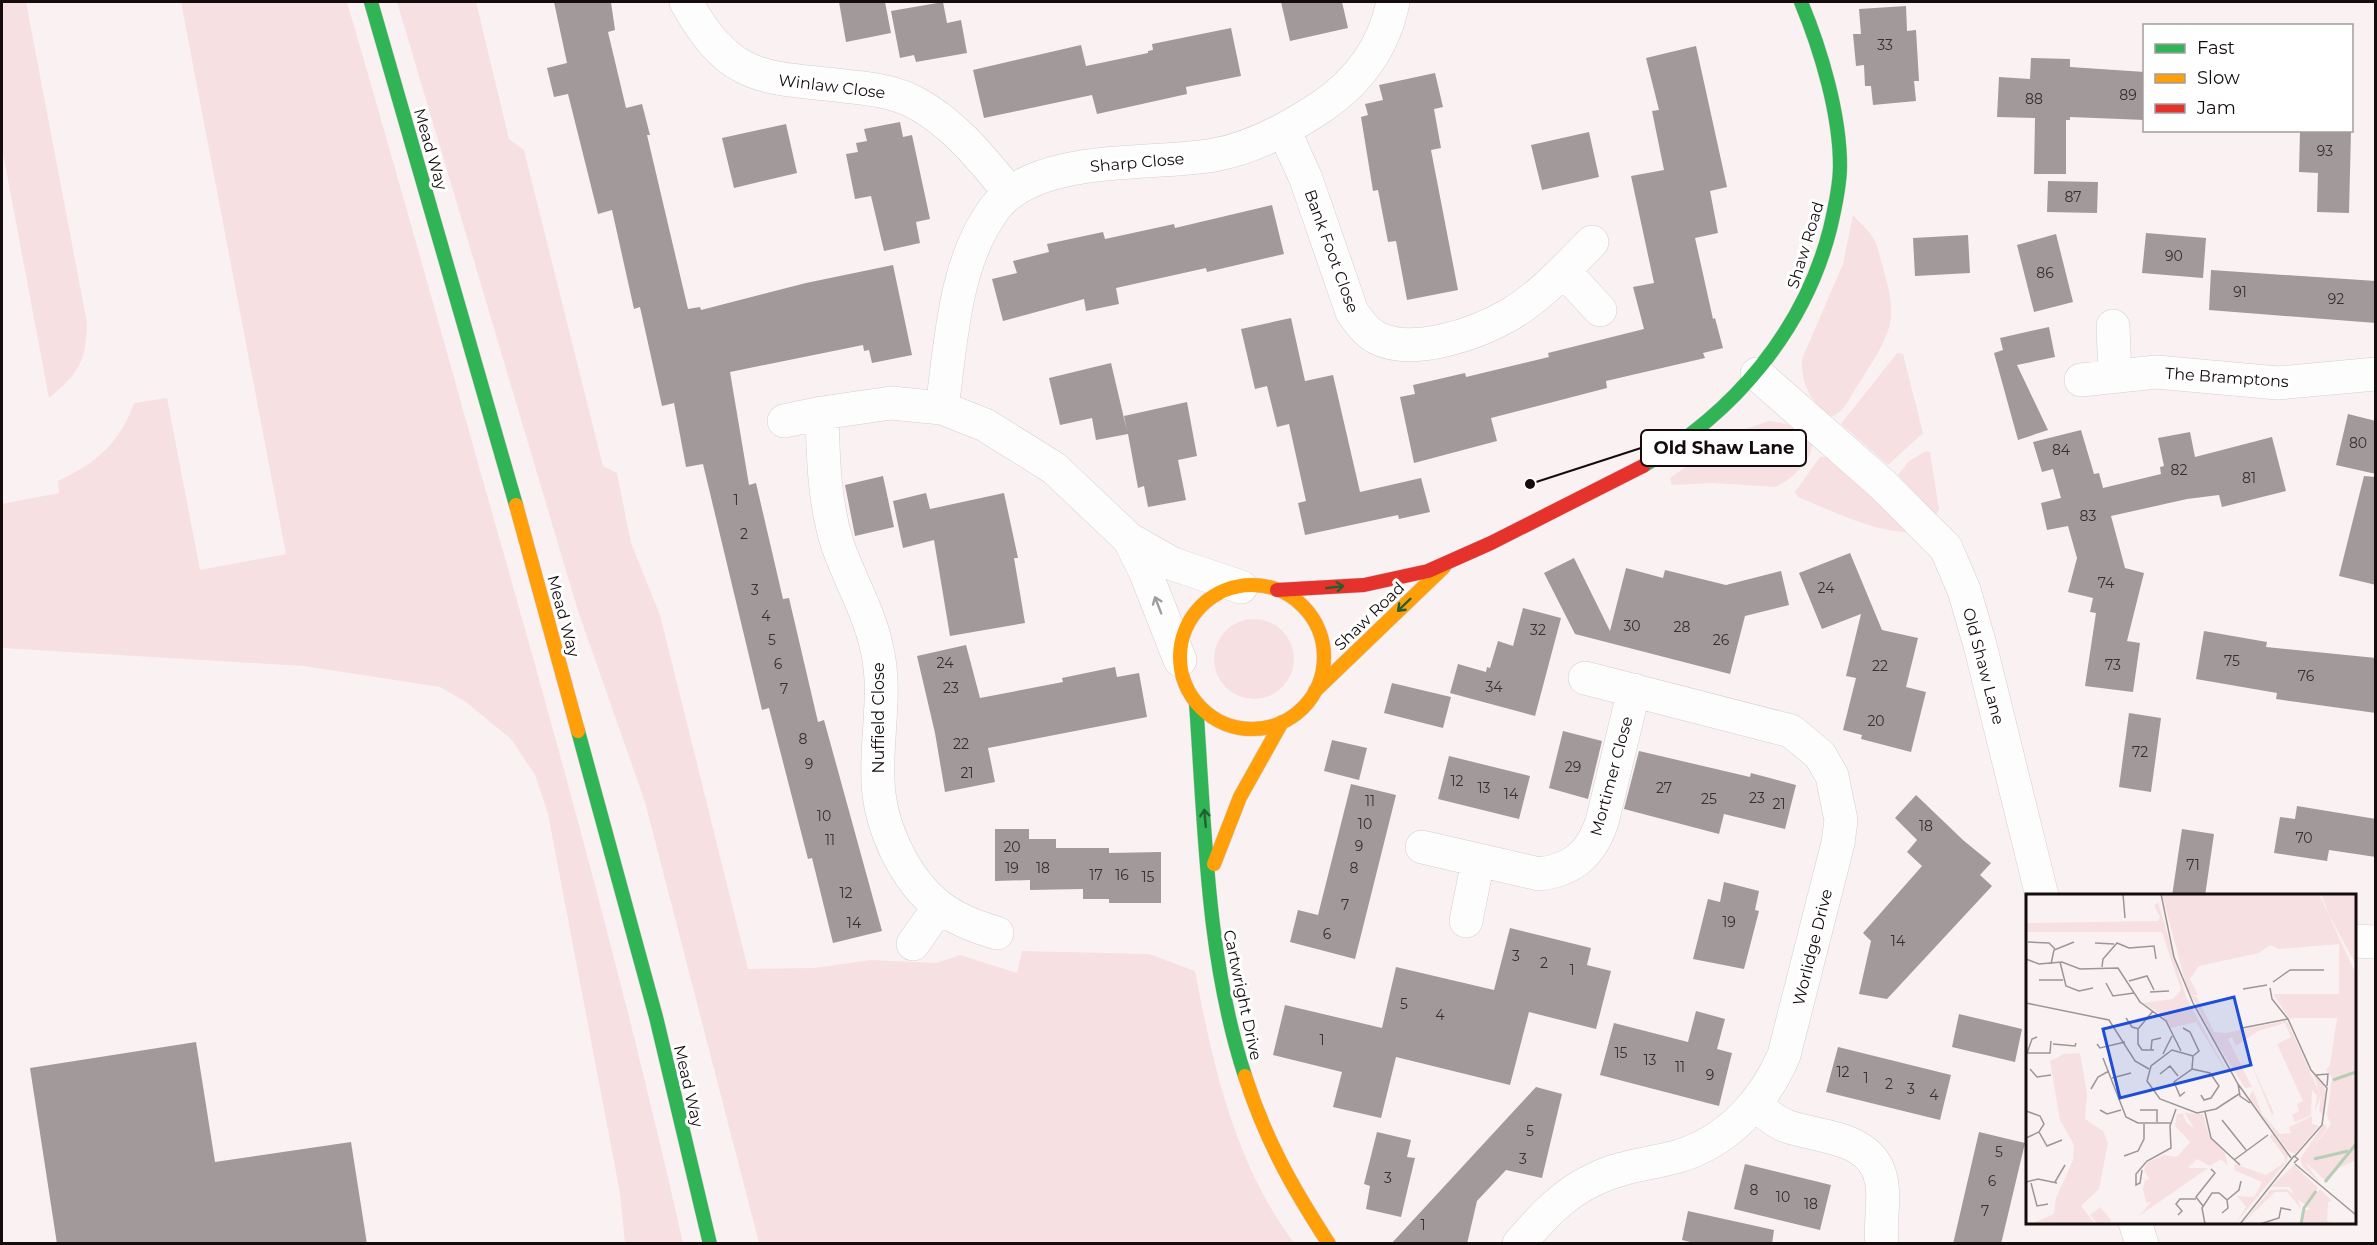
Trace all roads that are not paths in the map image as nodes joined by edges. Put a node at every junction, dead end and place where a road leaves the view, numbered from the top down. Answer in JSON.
{"nodes":[{"id":1,"x":371,"y":2,"type":"edge"},
{"id":2,"x":686,"y":2,"type":"edge"},
{"id":3,"x":1392,"y":2,"type":"edge"},
{"id":4,"x":1801,"y":2,"type":"edge"},
{"id":5,"x":1284,"y":130,"type":"junction"},
{"id":6,"x":1010,"y":193,"type":"junction"},
{"id":7,"x":1592,"y":242,"type":"dead end"},
{"id":8,"x":1564,"y":271,"type":"junction"},
{"id":9,"x":1600,"y":310,"type":"dead end"},
{"id":10,"x":2113,"y":326,"type":"dead end"},
{"id":11,"x":1757,"y":374,"type":"junction"},
{"id":12,"x":2376,"y":374,"type":"edge"},
{"id":13,"x":2115,"y":376,"type":"junction"},
{"id":14,"x":2081,"y":380,"type":"dead end"},
{"id":15,"x":942,"y":408,"type":"junction"},
{"id":16,"x":822,"y":413,"type":"junction"},
{"id":17,"x":784,"y":421,"type":"dead end"},
{"id":18,"x":1129,"y":539,"type":"junction"},
{"id":19,"x":1446,"y":564,"type":"junction"},
{"id":20,"x":1241,"y":586,"type":"junction"},
{"id":21,"x":1277,"y":590,"type":"junction"},
{"id":22,"x":1180,"y":660,"type":"junction"},
{"id":23,"x":1585,"y":678,"type":"dead end"},
{"id":24,"x":1634,"y":690,"type":"junction"},
{"id":25,"x":1315,"y":691,"type":"junction"},
{"id":26,"x":1196,"y":703,"type":"junction"},
{"id":27,"x":1282,"y":722,"type":"junction"},
{"id":28,"x":1422,"y":847,"type":"dead end"},
{"id":29,"x":1478,"y":861,"type":"junction"},
{"id":30,"x":1210,"y":876,"type":"junction"},
{"id":31,"x":2042,"y":894,"type":"edge"},
{"id":32,"x":939,"y":907,"type":"junction"},
{"id":33,"x":1466,"y":921,"type":"dead end"},
{"id":34,"x":997,"y":933,"type":"dead end"},
{"id":35,"x":2356,"y":941,"type":"edge"},
{"id":36,"x":2376,"y":942,"type":"edge"},
{"id":37,"x":913,"y":944,"type":"dead end"},
{"id":38,"x":1755,"y":1105,"type":"junction"},
{"id":39,"x":2135,"y":1224,"type":"edge"},
{"id":40,"x":710,"y":1244,"type":"edge"},
{"id":41,"x":1329,"y":1244,"type":"edge"},
{"id":42,"x":1519,"y":1244,"type":"edge"},
{"id":43,"x":1882,"y":1244,"type":"edge"},
{"id":44,"x":2142,"y":1244,"type":"edge"}],
"edges":[{"from":1,"to":40,"type":"street","name":"Mead Way"},
{"from":2,"to":6,"type":"street","name":"Winlaw Close"},
{"from":3,"to":5,"type":"street","name":"Sharp Close"},
{"from":4,"to":11,"type":"street","name":"Shaw Road"},
{"from":5,"to":6,"type":"street","name":"Sharp Close"},
{"from":5,"to":8,"type":"street","name":"Bank Foot Close"},
{"from":6,"to":15,"type":"street","name":"Sharp Close"},
{"from":7,"to":8,"type":"street","name":"Bank Foot Close"},
{"from":8,"to":9,"type":"street"},
{"from":10,"to":13,"type":"street"},
{"from":11,"to":19,"type":"street","name":"Shaw Road"},
{"from":11,"to":31,"type":"street","name":"Old Shaw Lane"},
{"from":12,"to":13,"type":"street","name":"The Bramptons"},
{"from":13,"to":14,"type":"street","name":"The Bramptons"},
{"from":15,"to":16,"type":"street"},
{"from":15,"to":18,"type":"street"},
{"from":16,"to":17,"type":"street"},
{"from":16,"to":32,"type":"street","name":"Nuffield Close"},
{"from":18,"to":20,"type":"street"},
{"from":22,"to":18,"type":"street","one_way":true},
{"from":21,"to":19,"type":"street","name":"Shaw Road","one_way":true},
{"from":19,"to":25,"type":"street","name":"Shaw Road","one_way":true},
{"from":20,"to":21,"type":"street"},
{"from":20,"to":22,"type":"street"},
{"from":21,"to":25,"type":"street"},
{"from":22,"to":26,"type":"street"},
{"from":23,"to":24,"type":"street","name":"Worlidge Drive"},
{"from":24,"to":29,"type":"street","name":"Mortimer Close"},
{"from":24,"to":38,"type":"street","name":"Worlidge Drive"},
{"from":25,"to":27,"type":"street"},
{"from":26,"to":27,"type":"street"},
{"from":30,"to":26,"type":"street","name":"Cartwright Drive","one_way":true},
{"from":27,"to":30,"type":"street","name":"Cartwright Drive"},
{"from":28,"to":29,"type":"street","name":"Mortimer Close"},
{"from":29,"to":33,"type":"street"},
{"from":30,"to":41,"type":"street","name":"Cartwright Drive"},
{"from":32,"to":34,"type":"street","name":"Nuffield Close"},
{"from":32,"to":37,"type":"street"},
{"from":35,"to":36,"type":"street"},
{"from":38,"to":42,"type":"street","name":"Worlidge Drive"},
{"from":38,"to":43,"type":"street"},
{"from":39,"to":44,"type":"street"}]}
